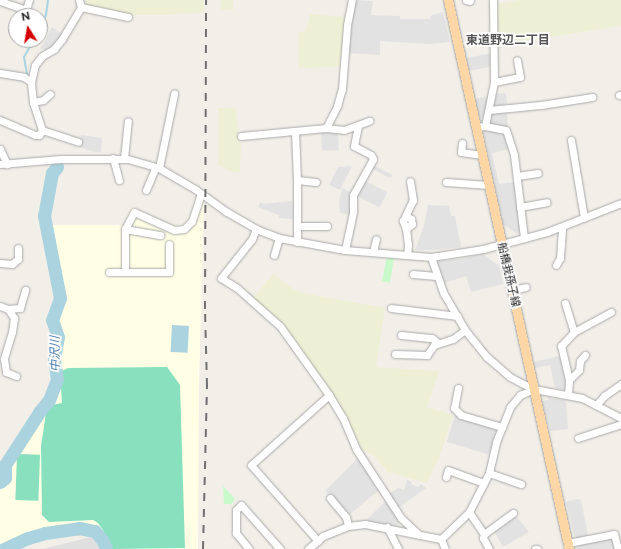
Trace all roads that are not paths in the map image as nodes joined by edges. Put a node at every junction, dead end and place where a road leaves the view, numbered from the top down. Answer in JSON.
{"nodes":[{"id":1,"x":352,"y":0,"type":"edge"},
{"id":2,"x":448,"y":0,"type":"edge"},
{"id":3,"x":493,"y":0,"type":"edge"},
{"id":4,"x":0,"y":1,"type":"edge"},
{"id":5,"x":80,"y":4,"type":"edge"},
{"id":6,"x":15,"y":8,"type":"edge"},
{"id":7,"x":128,"y":18,"type":"dead end"},
{"id":8,"x":518,"y":60,"type":"dead end"},
{"id":9,"x":0,"y":73,"type":"edge"},
{"id":10,"x":31,"y":82,"type":"junction"},
{"id":11,"x":494,"y":82,"type":"junction"},
{"id":12,"x":50,"y":94,"type":"dead end"},
{"id":13,"x":174,"y":94,"type":"dead end"},
{"id":14,"x":592,"y":97,"type":"dead end"},
{"id":15,"x":33,"y":102,"type":"junction"},
{"id":16,"x":489,"y":110,"type":"junction"},
{"id":17,"x":0,"y":120,"type":"edge"},
{"id":18,"x":128,"y":121,"type":"dead end"},
{"id":19,"x":369,"y":121,"type":"dead end"},
{"id":20,"x":358,"y":126,"type":"junction"},
{"id":21,"x":480,"y":126,"type":"junction"},
{"id":22,"x":326,"y":128,"type":"junction"},
{"id":23,"x":42,"y":130,"type":"junction"},
{"id":24,"x":295,"y":131,"type":"junction"},
{"id":25,"x":241,"y":136,"type":"dead end"},
{"id":26,"x":571,"y":140,"type":"dead end"},
{"id":27,"x":78,"y":142,"type":"dead end"},
{"id":28,"x":462,"y":143,"type":"dead end"},
{"id":29,"x":0,"y":149,"type":"edge"},
{"id":30,"x":482,"y":155,"type":"junction"},
{"id":31,"x":113,"y":158,"type":"junction"},
{"id":32,"x":124,"y":158,"type":"junction"},
{"id":33,"x":4,"y":164,"type":"edge"},
{"id":34,"x":158,"y":168,"type":"junction"},
{"id":35,"x":538,"y":173,"type":"dead end"},
{"id":36,"x":517,"y":176,"type":"junction"},
{"id":37,"x":119,"y":180,"type":"dead end"},
{"id":38,"x":298,"y":180,"type":"junction"},
{"id":39,"x":410,"y":181,"type":"dead end"},
{"id":40,"x":316,"y":182,"type":"dead end"},
{"id":41,"x":446,"y":182,"type":"dead end"},
{"id":42,"x":488,"y":185,"type":"junction"},
{"id":43,"x":146,"y":190,"type":"dead end"},
{"id":44,"x":201,"y":194,"type":"junction"},
{"id":45,"x":547,"y":202,"type":"dead end"},
{"id":46,"x":621,"y":203,"type":"edge"},
{"id":47,"x":520,"y":207,"type":"junction"},
{"id":48,"x":584,"y":218,"type":"junction"},
{"id":49,"x":297,"y":226,"type":"junction"},
{"id":50,"x":327,"y":226,"type":"dead end"},
{"id":51,"x":562,"y":228,"type":"junction"},
{"id":52,"x":124,"y":229,"type":"junction"},
{"id":53,"x":256,"y":229,"type":"junction"},
{"id":54,"x":160,"y":235,"type":"dead end"},
{"id":55,"x":279,"y":238,"type":"junction"},
{"id":56,"x":524,"y":238,"type":"junction"},
{"id":57,"x":376,"y":239,"type":"dead end"},
{"id":58,"x":298,"y":242,"type":"junction"},
{"id":59,"x":169,"y":244,"type":"dead end"},
{"id":60,"x":501,"y":245,"type":"junction"},
{"id":61,"x":18,"y":248,"type":"dead end"},
{"id":62,"x":345,"y":250,"type":"junction"},
{"id":63,"x":373,"y":252,"type":"junction"},
{"id":64,"x":274,"y":255,"type":"dead end"},
{"id":65,"x":407,"y":255,"type":"junction"},
{"id":66,"x":431,"y":257,"type":"junction"},
{"id":67,"x":0,"y":263,"type":"edge"},
{"id":68,"x":556,"y":265,"type":"dead end"},
{"id":69,"x":110,"y":272,"type":"dead end"},
{"id":70,"x":124,"y":272,"type":"junction"},
{"id":71,"x":414,"y":274,"type":"dead end"},
{"id":72,"x":436,"y":276,"type":"junction"},
{"id":73,"x":526,"y":287,"type":"dead end"},
{"id":74,"x":24,"y":290,"type":"dead end"},
{"id":75,"x":512,"y":290,"type":"junction"},
{"id":76,"x":565,"y":303,"type":"dead end"},
{"id":77,"x":0,"y":306,"type":"edge"},
{"id":78,"x":391,"y":308,"type":"dead end"},
{"id":79,"x":8,"y":309,"type":"junction"},
{"id":80,"x":611,"y":312,"type":"dead end"},
{"id":81,"x":458,"y":316,"type":"junction"},
{"id":82,"x":465,"y":330,"type":"junction"},
{"id":83,"x":574,"y":332,"type":"junction"},
{"id":84,"x":401,"y":335,"type":"dead end"},
{"id":85,"x":438,"y":344,"type":"junction"},
{"id":86,"x":395,"y":354,"type":"dead end"},
{"id":87,"x":584,"y":355,"type":"dead end"},
{"id":88,"x":16,"y":376,"type":"dead end"},
{"id":89,"x":568,"y":380,"type":"junction"},
{"id":90,"x":621,"y":384,"type":"edge"},
{"id":91,"x":458,"y":388,"type":"dead end"},
{"id":92,"x":534,"y":389,"type":"junction"},
{"id":93,"x":329,"y":395,"type":"junction"},
{"id":94,"x":568,"y":395,"type":"junction"},
{"id":95,"x":596,"y":405,"type":"junction"},
{"id":96,"x":621,"y":418,"type":"edge"},
{"id":97,"x":621,"y":424,"type":"edge"},
{"id":98,"x":502,"y":427,"type":"junction"},
{"id":99,"x":578,"y":438,"type":"dead end"},
{"id":100,"x":489,"y":473,"type":"junction"},
{"id":101,"x":446,"y":477,"type":"dead end"},
{"id":102,"x":484,"y":483,"type":"junction"},
{"id":103,"x":521,"y":484,"type":"dead end"},
{"id":104,"x":330,"y":498,"type":"dead end"},
{"id":105,"x":469,"y":512,"type":"junction"},
{"id":106,"x":513,"y":513,"type":"dead end"},
{"id":107,"x":348,"y":526,"type":"junction"},
{"id":108,"x":387,"y":527,"type":"junction"},
{"id":109,"x":484,"y":534,"type":"junction"},
{"id":110,"x":419,"y":535,"type":"junction"},
{"id":111,"x":441,"y":539,"type":"junction"},
{"id":112,"x":318,"y":541,"type":"junction"},
{"id":113,"x":568,"y":546,"type":"edge"},
{"id":114,"x":249,"y":549,"type":"edge"},
{"id":115,"x":280,"y":549,"type":"edge"},
{"id":116,"x":308,"y":549,"type":"edge"},
{"id":117,"x":398,"y":549,"type":"edge"},
{"id":118,"x":445,"y":549,"type":"edge"},
{"id":119,"x":489,"y":549,"type":"edge"},
{"id":120,"x":618,"y":549,"type":"edge"}],
"edges":[{"from":1,"to":22,"type":"street"},
{"from":2,"to":21,"type":"main road","name":"船橋我孫子線"},
{"from":3,"to":11,"type":"street"},
{"from":4,"to":6,"type":"street"},
{"from":5,"to":7,"type":"street"},
{"from":5,"to":10,"type":"street"},
{"from":8,"to":11,"type":"street"},
{"from":9,"to":10,"type":"street"},
{"from":10,"to":15,"type":"street"},
{"from":11,"to":16,"type":"street"},
{"from":12,"to":15,"type":"street"},
{"from":13,"to":34,"type":"street"},
{"from":14,"to":16,"type":"street"},
{"from":15,"to":23,"type":"street"},
{"from":16,"to":21,"type":"street"},
{"from":17,"to":23,"type":"street"},
{"from":18,"to":32,"type":"street"},
{"from":19,"to":20,"type":"street"},
{"from":20,"to":22,"type":"street"},
{"from":20,"to":62,"type":"street"},
{"from":21,"to":30,"type":"main road","name":"船橋我孫子線"},
{"from":21,"to":36,"type":"street"},
{"from":22,"to":24,"type":"street"},
{"from":23,"to":27,"type":"street"},
{"from":24,"to":25,"type":"street"},
{"from":24,"to":38,"type":"street"},
{"from":26,"to":48,"type":"street"},
{"from":28,"to":30,"type":"street"},
{"from":29,"to":33,"type":"street"},
{"from":30,"to":42,"type":"main road","name":"船橋我孫子線"},
{"from":31,"to":32,"type":"street"},
{"from":31,"to":33,"type":"street"},
{"from":31,"to":37,"type":"street"},
{"from":32,"to":34,"type":"street"},
{"from":34,"to":43,"type":"street"},
{"from":34,"to":44,"type":"street"},
{"from":35,"to":36,"type":"street"},
{"from":36,"to":47,"type":"street"},
{"from":38,"to":40,"type":"street"},
{"from":38,"to":49,"type":"street"},
{"from":39,"to":65,"type":"street"},
{"from":41,"to":42,"type":"street"},
{"from":42,"to":60,"type":"main road","name":"船橋我孫子線"},
{"from":44,"to":52,"type":"street"},
{"from":44,"to":53,"type":"street"},
{"from":45,"to":47,"type":"street"},
{"from":46,"to":48,"type":"street"},
{"from":47,"to":56,"type":"street"},
{"from":48,"to":51,"type":"street"},
{"from":49,"to":50,"type":"street"},
{"from":49,"to":58,"type":"street"},
{"from":51,"to":56,"type":"street"},
{"from":51,"to":68,"type":"street"},
{"from":52,"to":54,"type":"street"},
{"from":52,"to":70,"type":"street"},
{"from":53,"to":55,"type":"street"},
{"from":53,"to":93,"type":"street"},
{"from":55,"to":58,"type":"street"},
{"from":55,"to":64,"type":"street"},
{"from":56,"to":60,"type":"street"},
{"from":57,"to":63,"type":"street"},
{"from":58,"to":62,"type":"street"},
{"from":59,"to":70,"type":"street"},
{"from":60,"to":66,"type":"street"},
{"from":60,"to":75,"type":"main road","name":"船橋我孫子線"},
{"from":61,"to":67,"type":"street"},
{"from":62,"to":63,"type":"street"},
{"from":63,"to":65,"type":"street"},
{"from":65,"to":66,"type":"street"},
{"from":66,"to":72,"type":"street"},
{"from":69,"to":70,"type":"street"},
{"from":71,"to":72,"type":"street"},
{"from":72,"to":81,"type":"street"},
{"from":73,"to":75,"type":"street"},
{"from":74,"to":79,"type":"street"},
{"from":75,"to":92,"type":"main road","name":"船橋我孫子線"},
{"from":76,"to":83,"type":"street"},
{"from":77,"to":79,"type":"street"},
{"from":78,"to":81,"type":"street"},
{"from":79,"to":88,"type":"street"},
{"from":80,"to":83,"type":"street"},
{"from":81,"to":82,"type":"street"},
{"from":82,"to":85,"type":"street"},
{"from":82,"to":92,"type":"street"},
{"from":83,"to":89,"type":"street"},
{"from":84,"to":85,"type":"street"},
{"from":85,"to":86,"type":"street"},
{"from":87,"to":89,"type":"street"},
{"from":89,"to":94,"type":"street"},
{"from":90,"to":95,"type":"street"},
{"from":91,"to":98,"type":"street"},
{"from":92,"to":94,"type":"street"},
{"from":92,"to":98,"type":"street"},
{"from":92,"to":113,"type":"main road","name":"船橋我孫子線"},
{"from":93,"to":110,"type":"street"},
{"from":93,"to":112,"type":"street"},
{"from":94,"to":95,"type":"street"},
{"from":95,"to":96,"type":"street"},
{"from":97,"to":99,"type":"street"},
{"from":98,"to":100,"type":"street"},
{"from":100,"to":102,"type":"street"},
{"from":100,"to":103,"type":"street"},
{"from":101,"to":102,"type":"street"},
{"from":102,"to":105,"type":"street"},
{"from":104,"to":107,"type":"street"},
{"from":105,"to":109,"type":"street"},
{"from":105,"to":111,"type":"street"},
{"from":106,"to":109,"type":"street"},
{"from":107,"to":108,"type":"street"},
{"from":107,"to":112,"type":"street"},
{"from":108,"to":110,"type":"street"},
{"from":108,"to":117,"type":"street"},
{"from":109,"to":119,"type":"street"},
{"from":110,"to":111,"type":"street"},
{"from":111,"to":118,"type":"street"},
{"from":112,"to":116,"type":"street"},
{"from":113,"to":120,"type":"street"},
{"from":114,"to":115,"type":"street"}]}
